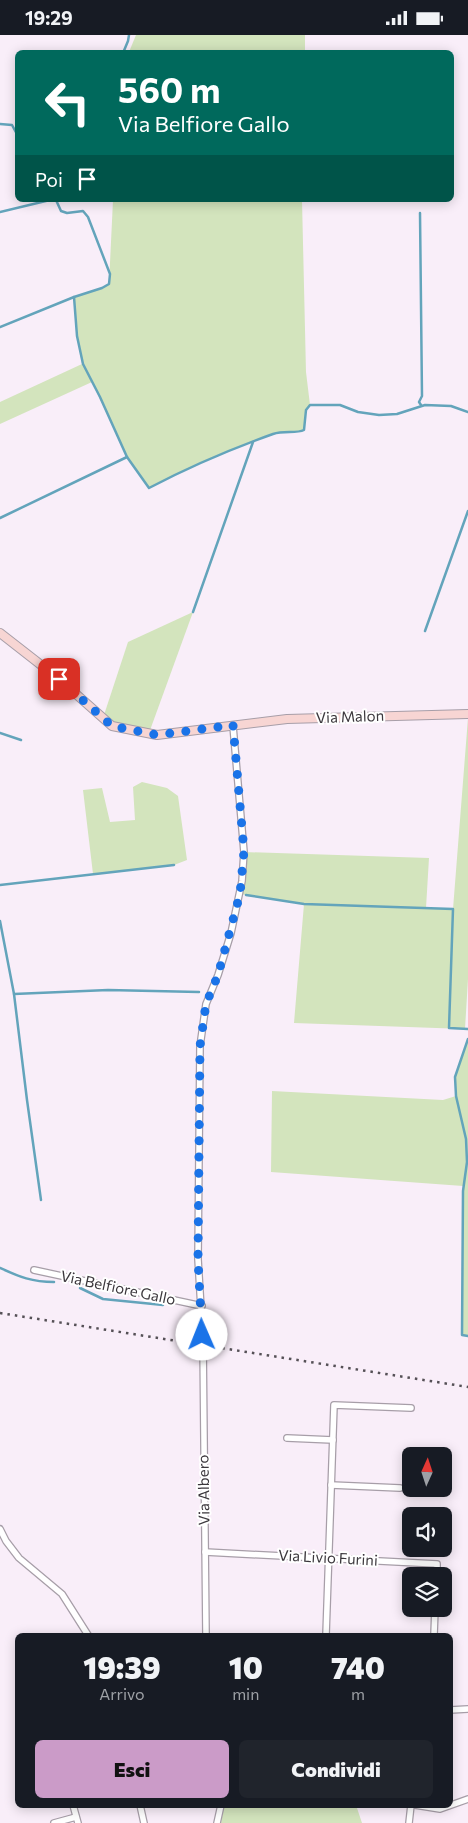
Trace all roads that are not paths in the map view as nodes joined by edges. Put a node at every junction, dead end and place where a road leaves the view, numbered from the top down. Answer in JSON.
{"nodes":[{"id":1,"x":0,"y":633,"type":"edge"},
{"id":2,"x":468,"y":714,"type":"edge"},
{"id":3,"x":233,"y":725,"type":"junction"},
{"id":4,"x":34,"y":1270,"type":"dead end"},
{"id":5,"x":202,"y":1306,"type":"junction"},
{"id":6,"x":411,"y":1409,"type":"dead end"},
{"id":7,"x":287,"y":1438,"type":"dead end"},
{"id":8,"x":333,"y":1440,"type":"junction"},
{"id":9,"x":331,"y":1485,"type":"junction"},
{"id":10,"x":400,"y":1488,"type":"dead end"},
{"id":11,"x":0,"y":1529,"type":"edge"},
{"id":12,"x":205,"y":1552,"type":"junction"},
{"id":13,"x":329,"y":1558,"type":"junction"},
{"id":14,"x":437,"y":1567,"type":"edge"},
{"id":15,"x":435,"y":1617,"type":"edge"},
{"id":16,"x":87,"y":1633,"type":"edge"},
{"id":17,"x":206,"y":1633,"type":"edge"},
{"id":18,"x":326,"y":1633,"type":"edge"},
{"id":19,"x":434,"y":1633,"type":"edge"},
{"id":20,"x":468,"y":1709,"type":"edge"},
{"id":21,"x":453,"y":1710,"type":"edge"},
{"id":22,"x":468,"y":1799,"type":"edge"},
{"id":23,"x":453,"y":1804,"type":"edge"},
{"id":24,"x":141,"y":1808,"type":"edge"},
{"id":25,"x":220,"y":1808,"type":"edge"},
{"id":26,"x":411,"y":1808,"type":"edge"},
{"id":27,"x":77,"y":1820,"type":"edge"},
{"id":28,"x":54,"y":1823,"type":"edge"},
{"id":29,"x":144,"y":1823,"type":"edge"},
{"id":30,"x":217,"y":1823,"type":"edge"},
{"id":31,"x":409,"y":1823,"type":"edge"}],
"edges":[{"from":1,"to":3,"type":"street"},
{"from":2,"to":3,"type":"street","name":"Via Malon"},
{"from":3,"to":5,"type":"street"},
{"from":4,"to":5,"type":"street","name":"Via Belfiore Gallo"},
{"from":5,"to":12,"type":"street","name":"Via Albero"},
{"from":6,"to":8,"type":"street"},
{"from":7,"to":8,"type":"street"},
{"from":8,"to":9,"type":"street"},
{"from":9,"to":10,"type":"street"},
{"from":9,"to":13,"type":"street"},
{"from":11,"to":16,"type":"street"},
{"from":12,"to":13,"type":"street","name":"Via Livio Furini"},
{"from":12,"to":17,"type":"street","name":"Via Albero"},
{"from":13,"to":14,"type":"street","name":"Via Livio Furini"},
{"from":13,"to":18,"type":"street"},
{"from":15,"to":19,"type":"street"},
{"from":20,"to":21,"type":"street"},
{"from":22,"to":23,"type":"street"},
{"from":24,"to":29,"type":"street"},
{"from":25,"to":30,"type":"street"},
{"from":26,"to":31,"type":"street"},
{"from":27,"to":28,"type":"street"}]}
